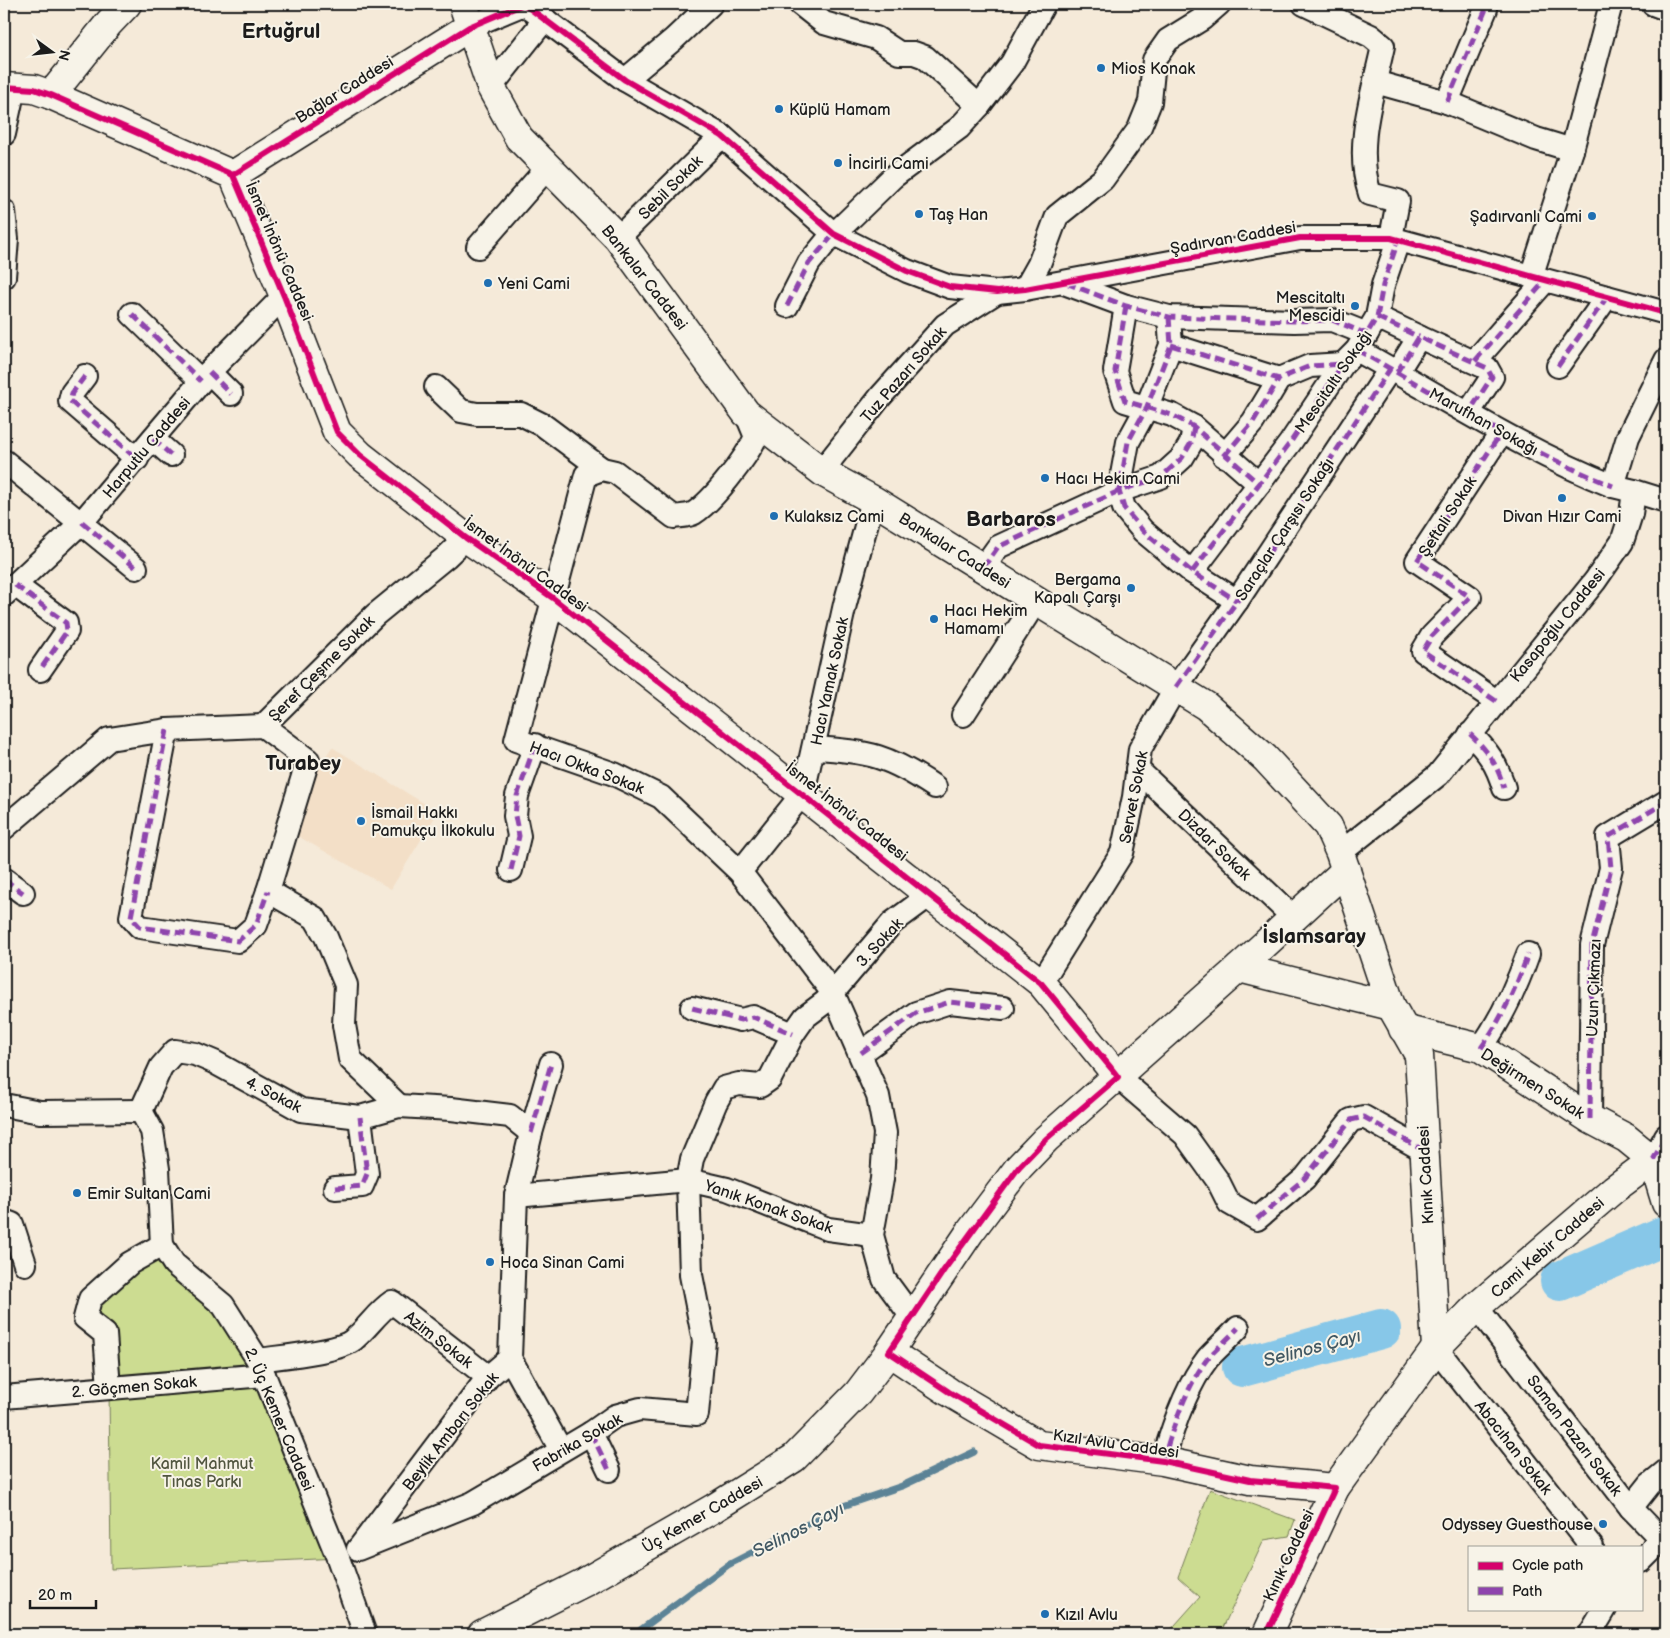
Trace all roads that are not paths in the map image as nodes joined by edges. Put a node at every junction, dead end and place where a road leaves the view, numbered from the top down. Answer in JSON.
{"nodes":[{"id":1,"x":127,"y":4,"type":"edge"},
{"id":2,"x":524,"y":4,"type":"edge"},
{"id":3,"x":711,"y":4,"type":"edge"},
{"id":4,"x":800,"y":4,"type":"edge"},
{"id":5,"x":1044,"y":4,"type":"edge"},
{"id":6,"x":1219,"y":4,"type":"edge"},
{"id":7,"x":1304,"y":4,"type":"edge"},
{"id":8,"x":1611,"y":4,"type":"edge"},
{"id":9,"x":1653,"y":4,"type":"edge"},
{"id":10,"x":1663,"y":4,"type":"edge"},
{"id":11,"x":1486,"y":10,"type":"dead end"},
{"id":12,"x":466,"y":15,"type":"edge"},
{"id":13,"x":545,"y":19,"type":"junction"},
{"id":14,"x":625,"y":80,"type":"junction"},
{"id":15,"x":1375,"y":82,"type":"junction"},
{"id":16,"x":9,"y":87,"type":"edge"},
{"id":17,"x":491,"y":87,"type":"junction"},
{"id":18,"x":51,"y":95,"type":"junction"},
{"id":19,"x":1447,"y":102,"type":"junction"},
{"id":20,"x":979,"y":106,"type":"junction"},
{"id":21,"x":4,"y":134,"type":"edge"},
{"id":22,"x":722,"y":136,"type":"junction"},
{"id":23,"x":1572,"y":150,"type":"junction"},
{"id":24,"x":547,"y":168,"type":"junction"},
{"id":25,"x":233,"y":175,"type":"junction"},
{"id":26,"x":4,"y":211,"type":"edge"},
{"id":27,"x":834,"y":234,"type":"junction"},
{"id":28,"x":618,"y":238,"type":"junction"},
{"id":29,"x":1395,"y":239,"type":"junction"},
{"id":30,"x":478,"y":247,"type":"dead end"},
{"id":31,"x":4,"y":277,"type":"edge"},
{"id":32,"x":1538,"y":279,"type":"junction"},
{"id":33,"x":1063,"y":282,"type":"junction"},
{"id":34,"x":1025,"y":289,"type":"junction"},
{"id":35,"x":996,"y":292,"type":"junction"},
{"id":36,"x":284,"y":296,"type":"junction"},
{"id":37,"x":1608,"y":297,"type":"junction"},
{"id":38,"x":787,"y":306,"type":"dead end"},
{"id":39,"x":1126,"y":306,"type":"junction"},
{"id":40,"x":1666,"y":313,"type":"edge"},
{"id":41,"x":132,"y":314,"type":"dead end"},
{"id":42,"x":1169,"y":317,"type":"junction"},
{"id":43,"x":1419,"y":337,"type":"junction"},
{"id":44,"x":1361,"y":341,"type":"junction"},
{"id":45,"x":1171,"y":345,"type":"junction"},
{"id":46,"x":1666,"y":360,"type":"edge"},
{"id":47,"x":1475,"y":361,"type":"junction"},
{"id":48,"x":1558,"y":366,"type":"dead end"},
{"id":49,"x":1394,"y":371,"type":"junction"},
{"id":50,"x":85,"y":376,"type":"dead end"},
{"id":51,"x":205,"y":377,"type":"junction"},
{"id":52,"x":1279,"y":379,"type":"junction"},
{"id":53,"x":436,"y":387,"type":"dead end"},
{"id":54,"x":231,"y":394,"type":"dead end"},
{"id":55,"x":1146,"y":409,"type":"junction"},
{"id":56,"x":1469,"y":412,"type":"junction"},
{"id":57,"x":746,"y":413,"type":"junction"},
{"id":58,"x":1194,"y":427,"type":"junction"},
{"id":59,"x":1501,"y":433,"type":"junction"},
{"id":60,"x":153,"y":439,"type":"junction"},
{"id":61,"x":171,"y":455,"type":"dead end"},
{"id":62,"x":1224,"y":456,"type":"junction"},
{"id":63,"x":137,"y":459,"type":"junction"},
{"id":64,"x":4,"y":461,"type":"edge"},
{"id":65,"x":602,"y":469,"type":"junction"},
{"id":66,"x":824,"y":473,"type":"junction"},
{"id":67,"x":1259,"y":484,"type":"junction"},
{"id":68,"x":1624,"y":488,"type":"junction"},
{"id":69,"x":1119,"y":491,"type":"junction"},
{"id":70,"x":873,"y":500,"type":"junction"},
{"id":71,"x":1666,"y":501,"type":"edge"},
{"id":72,"x":82,"y":522,"type":"junction"},
{"id":73,"x":466,"y":538,"type":"junction"},
{"id":74,"x":136,"y":568,"type":"dead end"},
{"id":75,"x":983,"y":568,"type":"junction"},
{"id":76,"x":1192,"y":572,"type":"junction"},
{"id":77,"x":9,"y":590,"type":"edge"},
{"id":78,"x":553,"y":598,"type":"junction"},
{"id":79,"x":1036,"y":601,"type":"junction"},
{"id":80,"x":1237,"y":601,"type":"junction"},
{"id":81,"x":40,"y":670,"type":"dead end"},
{"id":82,"x":1176,"y":687,"type":"junction"},
{"id":83,"x":1496,"y":701,"type":"junction"},
{"id":84,"x":963,"y":715,"type":"dead end"},
{"id":85,"x":263,"y":726,"type":"junction"},
{"id":86,"x":167,"y":730,"type":"junction"},
{"id":87,"x":1470,"y":734,"type":"junction"},
{"id":88,"x":535,"y":746,"type":"junction"},
{"id":89,"x":814,"y":748,"type":"junction"},
{"id":90,"x":1137,"y":769,"type":"junction"},
{"id":91,"x":935,"y":787,"type":"dead end"},
{"id":92,"x":1504,"y":788,"type":"dead end"},
{"id":93,"x":803,"y":793,"type":"junction"},
{"id":94,"x":1666,"y":802,"type":"edge"},
{"id":95,"x":4,"y":828,"type":"edge"},
{"id":96,"x":1343,"y":861,"type":"junction"},
{"id":97,"x":510,"y":870,"type":"dead end"},
{"id":98,"x":740,"y":872,"type":"junction"},
{"id":99,"x":4,"y":879,"type":"edge"},
{"id":100,"x":268,"y":891,"type":"junction"},
{"id":101,"x":23,"y":893,"type":"dead end"},
{"id":102,"x":930,"y":895,"type":"junction"},
{"id":103,"x":1294,"y":918,"type":"junction"},
{"id":104,"x":1528,"y":954,"type":"dead end"},
{"id":105,"x":1239,"y":968,"type":"junction"},
{"id":106,"x":1041,"y":983,"type":"junction"},
{"id":107,"x":833,"y":993,"type":"junction"},
{"id":108,"x":692,"y":1008,"type":"dead end"},
{"id":109,"x":1004,"y":1008,"type":"dead end"},
{"id":110,"x":1397,"y":1017,"type":"junction"},
{"id":111,"x":793,"y":1034,"type":"junction"},
{"id":112,"x":1481,"y":1048,"type":"junction"},
{"id":113,"x":861,"y":1053,"type":"junction"},
{"id":114,"x":551,"y":1064,"type":"dead end"},
{"id":115,"x":1118,"y":1077,"type":"junction"},
{"id":116,"x":4,"y":1105,"type":"edge"},
{"id":117,"x":399,"y":1106,"type":"junction"},
{"id":118,"x":141,"y":1111,"type":"junction"},
{"id":119,"x":360,"y":1117,"type":"junction"},
{"id":120,"x":1590,"y":1119,"type":"junction"},
{"id":121,"x":530,"y":1133,"type":"junction"},
{"id":122,"x":1666,"y":1136,"type":"edge"},
{"id":123,"x":1423,"y":1150,"type":"junction"},
{"id":124,"x":1661,"y":1176,"type":"edge"},
{"id":125,"x":688,"y":1180,"type":"junction"},
{"id":126,"x":335,"y":1188,"type":"dead end"},
{"id":127,"x":516,"y":1196,"type":"junction"},
{"id":128,"x":4,"y":1221,"type":"edge"},
{"id":129,"x":872,"y":1234,"type":"junction"},
{"id":130,"x":162,"y":1245,"type":"junction"},
{"id":131,"x":25,"y":1264,"type":"dead end"},
{"id":132,"x":1475,"y":1308,"type":"junction"},
{"id":133,"x":912,"y":1317,"type":"junction"},
{"id":134,"x":1238,"y":1328,"type":"dead end"},
{"id":135,"x":1436,"y":1348,"type":"junction"},
{"id":136,"x":889,"y":1352,"type":"junction"},
{"id":137,"x":510,"y":1358,"type":"junction"},
{"id":138,"x":261,"y":1368,"type":"junction"},
{"id":139,"x":488,"y":1378,"type":"junction"},
{"id":140,"x":109,"y":1388,"type":"junction"},
{"id":141,"x":4,"y":1397,"type":"edge"},
{"id":142,"x":591,"y":1433,"type":"junction"},
{"id":143,"x":561,"y":1450,"type":"junction"},
{"id":144,"x":1163,"y":1461,"type":"junction"},
{"id":145,"x":609,"y":1470,"type":"dead end"},
{"id":146,"x":1666,"y":1471,"type":"edge"},
{"id":147,"x":1335,"y":1488,"type":"junction"},
{"id":148,"x":1630,"y":1508,"type":"junction"},
{"id":149,"x":1591,"y":1546,"type":"edge"},
{"id":150,"x":358,"y":1549,"type":"junction"},
{"id":151,"x":338,"y":1558,"type":"junction"},
{"id":152,"x":1642,"y":1560,"type":"edge"},
{"id":153,"x":1606,"y":1610,"type":"edge"},
{"id":154,"x":1607,"y":1610,"type":"edge"},
{"id":155,"x":365,"y":1634,"type":"edge"},
{"id":156,"x":482,"y":1634,"type":"edge"},
{"id":157,"x":1267,"y":1634,"type":"edge"},
{"id":158,"x":1590,"y":1634,"type":"edge"},
{"id":159,"x":1608,"y":1634,"type":"edge"}],
"edges":[{"from":1,"to":18,"type":"main road"},
{"from":2,"to":12,"type":"street"},
{"from":2,"to":13,"type":"street"},
{"from":3,"to":14,"type":"street"},
{"from":4,"to":20,"type":"street"},
{"from":5,"to":20,"type":"street"},
{"from":6,"to":34,"type":"street"},
{"from":7,"to":15,"type":"street"},
{"from":8,"to":23,"type":"street"},
{"from":9,"to":10,"type":"street"},
{"from":11,"to":19,"type":"street"},
{"from":12,"to":17,"type":"main road","name":"Bankalar Caddesi"},
{"from":12,"to":25,"type":"main road","name":"Bağlar Caddesi"},
{"from":13,"to":14,"type":"street"},
{"from":13,"to":17,"type":"street"},
{"from":14,"to":22,"type":"street"},
{"from":15,"to":19,"type":"street"},
{"from":15,"to":29,"type":"street","name":"Mescitaltı Sokağı"},
{"from":16,"to":18,"type":"main road","name":"İsmet İnönü Caddesi"},
{"from":16,"to":21,"type":"street"},
{"from":17,"to":24,"type":"main road","name":"Bankalar Caddesi"},
{"from":18,"to":25,"type":"main road","name":"İsmet İnönü Caddesi"},
{"from":19,"to":23,"type":"street"},
{"from":20,"to":27,"type":"street"},
{"from":22,"to":27,"type":"street"},
{"from":22,"to":28,"type":"street","name":"Sebil Sokak"},
{"from":23,"to":32,"type":"street"},
{"from":24,"to":28,"type":"main road","name":"Bankalar Caddesi"},
{"from":24,"to":30,"type":"street"},
{"from":25,"to":36,"type":"main road","name":"İsmet İnönü Caddesi"},
{"from":26,"to":31,"type":"street"},
{"from":27,"to":35,"type":"street"},
{"from":27,"to":38,"type":"street"},
{"from":28,"to":57,"type":"main road","name":"Bankalar Caddesi"},
{"from":29,"to":32,"type":"street","name":"Şadırvan Caddesi"},
{"from":29,"to":33,"type":"street","name":"Şadırvan Caddesi"},
{"from":29,"to":44,"type":"street","name":"Mescitaltı Sokağı"},
{"from":32,"to":37,"type":"street","name":"Şadırvan Caddesi"},
{"from":32,"to":47,"type":"street"},
{"from":33,"to":34,"type":"street","name":"Şadırvan Caddesi"},
{"from":33,"to":39,"type":"street"},
{"from":34,"to":35,"type":"street","name":"Şadırvan Caddesi"},
{"from":35,"to":66,"type":"street","name":"Tuz Pazarı Sokak"},
{"from":36,"to":51,"type":"street","name":"Harputlu Caddesi"},
{"from":36,"to":73,"type":"main road","name":"İsmet İnönü Caddesi"},
{"from":37,"to":40,"type":"street","name":"Şadırvan Caddesi"},
{"from":37,"to":48,"type":"street"},
{"from":39,"to":42,"type":"street"},
{"from":39,"to":55,"type":"street"},
{"from":41,"to":51,"type":"street"},
{"from":42,"to":44,"type":"street"},
{"from":42,"to":45,"type":"street"},
{"from":43,"to":44,"type":"street"},
{"from":43,"to":47,"type":"street"},
{"from":43,"to":49,"type":"street","name":"Saraçlar Çarşısı Sokağı"},
{"from":44,"to":49,"type":"street","name":"Marufhan Sokağı"},
{"from":44,"to":52,"type":"street"},
{"from":44,"to":67,"type":"street","name":"Mescitaltı Sokağı"},
{"from":45,"to":52,"type":"street"},
{"from":45,"to":55,"type":"street"},
{"from":46,"to":68,"type":"street","name":"Kasapoğlu Caddesi"},
{"from":47,"to":56,"type":"street"},
{"from":49,"to":56,"type":"street","name":"Marufhan Sokağı"},
{"from":49,"to":80,"type":"street","name":"Saraçlar Çarşısı Sokağı"},
{"from":50,"to":63,"type":"street"},
{"from":51,"to":54,"type":"street"},
{"from":51,"to":60,"type":"street","name":"Harputlu Caddesi"},
{"from":52,"to":62,"type":"street"},
{"from":53,"to":65,"type":"street"},
{"from":55,"to":58,"type":"street"},
{"from":55,"to":69,"type":"street"},
{"from":56,"to":59,"type":"street","name":"Marufhan Sokağı"},
{"from":57,"to":65,"type":"street"},
{"from":57,"to":66,"type":"main road","name":"Bankalar Caddesi"},
{"from":58,"to":62,"type":"street"},
{"from":58,"to":69,"type":"street"},
{"from":59,"to":68,"type":"street","name":"Marufhan Sokağı"},
{"from":59,"to":83,"type":"street","name":"Şeftali Sokak"},
{"from":60,"to":61,"type":"street"},
{"from":60,"to":63,"type":"street","name":"Harputlu Caddesi"},
{"from":62,"to":67,"type":"street"},
{"from":63,"to":72,"type":"street","name":"Harputlu Caddesi"},
{"from":64,"to":72,"type":"street"},
{"from":65,"to":78,"type":"street"},
{"from":66,"to":70,"type":"main road","name":"Bankalar Caddesi"},
{"from":67,"to":76,"type":"street","name":"Mescitaltı Sokağı"},
{"from":68,"to":71,"type":"street","name":"Marufhan Sokağı"},
{"from":68,"to":83,"type":"street","name":"Kasapoğlu Caddesi"},
{"from":69,"to":75,"type":"street"},
{"from":69,"to":76,"type":"street"},
{"from":70,"to":75,"type":"main road","name":"Bankalar Caddesi"},
{"from":70,"to":89,"type":"street","name":"Hacı Yamak Sokak"},
{"from":72,"to":74,"type":"street"},
{"from":72,"to":77,"type":"street","name":"Harputlu Caddesi"},
{"from":73,"to":78,"type":"main road","name":"İsmet İnönü Caddesi"},
{"from":73,"to":85,"type":"street","name":"Şeref Çeşme Sokak"},
{"from":75,"to":79,"type":"main road","name":"Bankalar Caddesi"},
{"from":76,"to":80,"type":"street"},
{"from":77,"to":81,"type":"street"},
{"from":78,"to":88,"type":"street","name":"Hacı Okka Sokak"},
{"from":78,"to":93,"type":"main road","name":"İsmet İnönü Caddesi"},
{"from":79,"to":82,"type":"main road","name":"Bankalar Caddesi"},
{"from":79,"to":84,"type":"street"},
{"from":80,"to":82,"type":"street","name":"Saraçlar Çarşısı Sokağı"},
{"from":82,"to":90,"type":"street","name":"Servet Sokak"},
{"from":82,"to":96,"type":"main road","name":"Bankalar Caddesi"},
{"from":83,"to":87,"type":"street","name":"Kasapoğlu Caddesi"},
{"from":85,"to":86,"type":"street","name":"Şeref Çeşme Sokak"},
{"from":85,"to":100,"type":"street"},
{"from":86,"to":95,"type":"street","name":"Şeref Çeşme Sokak"},
{"from":86,"to":100,"type":"street"},
{"from":87,"to":92,"type":"street"},
{"from":87,"to":96,"type":"street","name":"Kasapoğlu Caddesi"},
{"from":88,"to":97,"type":"street"},
{"from":88,"to":98,"type":"street","name":"Hacı Okka Sokak"},
{"from":89,"to":91,"type":"street"},
{"from":89,"to":93,"type":"street","name":"Hacı Yamak Sokak"},
{"from":90,"to":103,"type":"street","name":"Dizdar Sokak"},
{"from":90,"to":106,"type":"street","name":"Servet Sokak"},
{"from":93,"to":98,"type":"street","name":"Hacı Yamak Sokak"},
{"from":93,"to":102,"type":"main road","name":"İsmet İnönü Caddesi"},
{"from":94,"to":120,"type":"street","name":"Uzun Çıkmazı"},
{"from":96,"to":103,"type":"main road","name":"Üç Kemer Caddesi"},
{"from":96,"to":110,"type":"main road","name":"Kınık Caddesi"},
{"from":98,"to":107,"type":"street","name":"Hacı Okka Sokak"},
{"from":99,"to":101,"type":"street"},
{"from":100,"to":117,"type":"street"},
{"from":102,"to":106,"type":"main road","name":"İsmet İnönü Caddesi"},
{"from":102,"to":107,"type":"street","name":"3. Sokak"},
{"from":103,"to":105,"type":"main road","name":"Üç Kemer Caddesi"},
{"from":104,"to":112,"type":"street"},
{"from":105,"to":110,"type":"main road"},
{"from":105,"to":115,"type":"main road","name":"Üç Kemer Caddesi"},
{"from":106,"to":115,"type":"main road","name":"İsmet İnönü Caddesi"},
{"from":107,"to":111,"type":"street","name":"3. Sokak"},
{"from":107,"to":113,"type":"street","name":"Hacı Okka Sokak"},
{"from":108,"to":111,"type":"street"},
{"from":109,"to":113,"type":"street"},
{"from":110,"to":112,"type":"main road","name":"Değirmen Sokak"},
{"from":110,"to":123,"type":"main road","name":"Kınık Caddesi"},
{"from":111,"to":125,"type":"street","name":"3. Sokak"},
{"from":112,"to":120,"type":"main road","name":"Değirmen Sokak"},
{"from":113,"to":129,"type":"street","name":"Hacı Okka Sokak"},
{"from":114,"to":121,"type":"street","name":"Beylik Ambarı Sokak"},
{"from":115,"to":123,"type":"street"},
{"from":115,"to":133,"type":"main road","name":"Üç Kemer Caddesi"},
{"from":116,"to":118,"type":"street"},
{"from":117,"to":119,"type":"street","name":"4. Sokak"},
{"from":117,"to":121,"type":"street","name":"4. Sokak"},
{"from":118,"to":119,"type":"street","name":"4. Sokak"},
{"from":118,"to":130,"type":"street"},
{"from":119,"to":126,"type":"street"},
{"from":120,"to":124,"type":"main road","name":"Değirmen Sokak"},
{"from":121,"to":127,"type":"street","name":"Beylik Ambarı Sokak"},
{"from":122,"to":124,"type":"street"},
{"from":123,"to":135,"type":"main road","name":"Kınık Caddesi"},
{"from":124,"to":132,"type":"main road","name":"Cami Kebir Caddesi"},
{"from":125,"to":127,"type":"street","name":"Yanık Konak Sokak"},
{"from":125,"to":129,"type":"street","name":"Yanık Konak Sokak"},
{"from":125,"to":142,"type":"street","name":"Fabrika Sokak"},
{"from":127,"to":137,"type":"street","name":"Beylik Ambarı Sokak"},
{"from":128,"to":131,"type":"street"},
{"from":129,"to":133,"type":"street"},
{"from":130,"to":138,"type":"street","name":"2. Üç Kemer Caddesi"},
{"from":130,"to":140,"type":"street"},
{"from":132,"to":135,"type":"main road","name":"Cami Kebir Caddesi"},
{"from":132,"to":148,"type":"street","name":"Saman Pazarı Sokak"},
{"from":133,"to":136,"type":"main road","name":"Üç Kemer Caddesi"},
{"from":134,"to":144,"type":"street"},
{"from":135,"to":147,"type":"main road","name":"Kınık Caddesi"},
{"from":135,"to":149,"type":"street","name":"Abacıhan Sokak"},
{"from":136,"to":144,"type":"main road","name":"Kızıl Avlu Caddesi"},
{"from":136,"to":156,"type":"main road","name":"Üç Kemer Caddesi"},
{"from":137,"to":139,"type":"street","name":"Beylik Ambarı Sokak"},
{"from":137,"to":143,"type":"street"},
{"from":138,"to":139,"type":"street","name":"Azim Sokak"},
{"from":138,"to":140,"type":"street","name":"2. Göçmen Sokak"},
{"from":138,"to":151,"type":"street","name":"2. Üç Kemer Caddesi"},
{"from":139,"to":150,"type":"street","name":"Beylik Ambarı Sokak"},
{"from":140,"to":141,"type":"street","name":"2. Göçmen Sokak"},
{"from":142,"to":143,"type":"street","name":"Fabrika Sokak"},
{"from":142,"to":145,"type":"street"},
{"from":143,"to":150,"type":"street","name":"Fabrika Sokak"},
{"from":144,"to":147,"type":"main road","name":"Kızıl Avlu Caddesi"},
{"from":146,"to":148,"type":"street"},
{"from":147,"to":157,"type":"main road","name":"Kınık Caddesi"},
{"from":148,"to":152,"type":"street","name":"Saman Pazarı Sokak"},
{"from":150,"to":151,"type":"street","name":"Beylik Ambarı Sokak"},
{"from":151,"to":155,"type":"street","name":"2. Üç Kemer Caddesi"},
{"from":153,"to":158,"type":"street"},
{"from":154,"to":159,"type":"street"}]}
